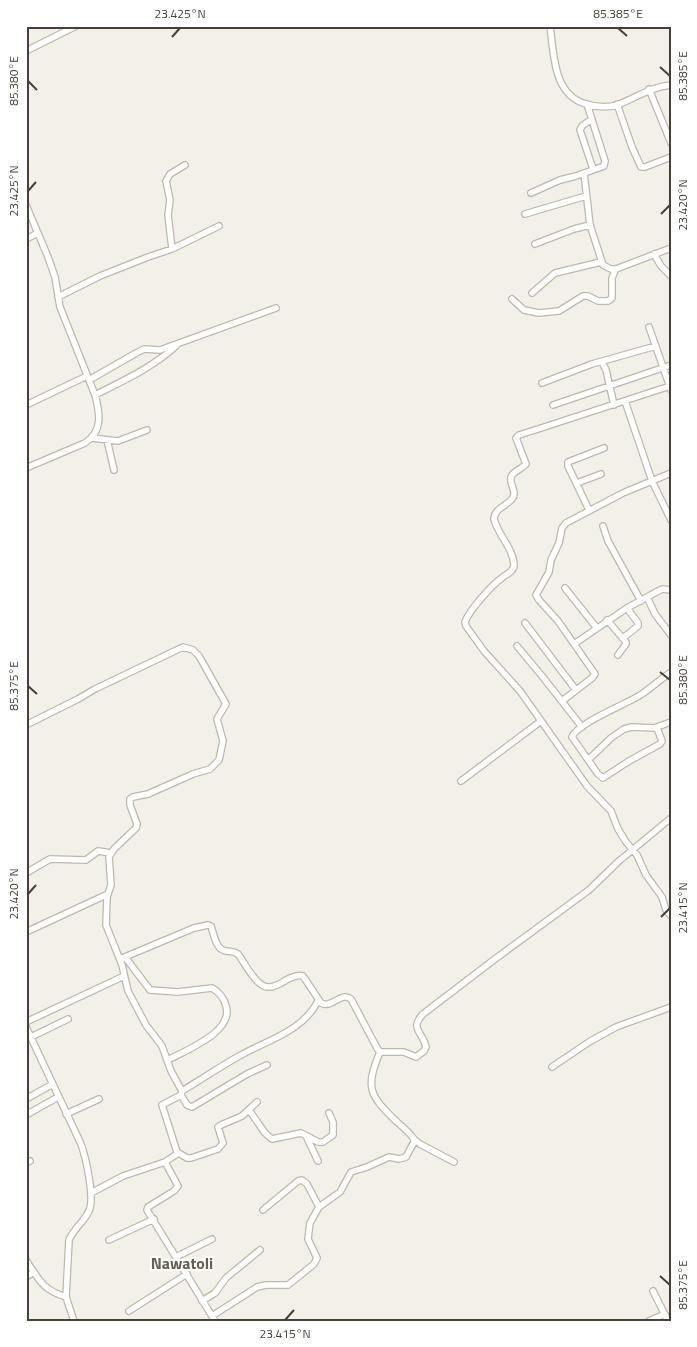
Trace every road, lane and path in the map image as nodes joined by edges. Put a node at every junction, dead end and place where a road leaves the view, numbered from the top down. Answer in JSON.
{"nodes":[{"id":1,"x":76,"y":26,"type":"edge"},
{"id":2,"x":550,"y":26,"type":"edge"},
{"id":3,"x":26,"y":51,"type":"edge"},
{"id":4,"x":671,"y":85,"type":"edge"},
{"id":5,"x":649,"y":90,"type":"junction"},
{"id":6,"x":587,"y":104,"type":"junction"},
{"id":7,"x":617,"y":104,"type":"junction"},
{"id":8,"x":592,"y":120,"type":"junction"},
{"id":9,"x":671,"y":143,"type":"edge"},
{"id":10,"x":671,"y":157,"type":"edge"},
{"id":11,"x":185,"y":165,"type":"dead end"},
{"id":12,"x":593,"y":169,"type":"junction"},
{"id":13,"x":584,"y":173,"type":"junction"},
{"id":14,"x":531,"y":192,"type":"dead end"},
{"id":15,"x":586,"y":196,"type":"junction"},
{"id":16,"x":26,"y":205,"type":"edge"},
{"id":17,"x":525,"y":214,"type":"dead end"},
{"id":18,"x":590,"y":225,"type":"junction"},
{"id":19,"x":219,"y":226,"type":"dead end"},
{"id":20,"x":38,"y":233,"type":"junction"},
{"id":21,"x":26,"y":239,"type":"edge"},
{"id":22,"x":535,"y":244,"type":"dead end"},
{"id":23,"x":671,"y":248,"type":"edge"},
{"id":24,"x":172,"y":249,"type":"junction"},
{"id":25,"x":654,"y":254,"type":"junction"},
{"id":26,"x":601,"y":262,"type":"junction"},
{"id":27,"x":616,"y":269,"type":"junction"},
{"id":28,"x":671,"y":276,"type":"edge"},
{"id":29,"x":532,"y":293,"type":"dead end"},
{"id":30,"x":58,"y":297,"type":"junction"},
{"id":31,"x":512,"y":299,"type":"dead end"},
{"id":32,"x":276,"y":308,"type":"dead end"},
{"id":33,"x":649,"y":327,"type":"dead end"},
{"id":34,"x":178,"y":344,"type":"junction"},
{"id":35,"x":656,"y":346,"type":"junction"},
{"id":36,"x":602,"y":362,"type":"junction"},
{"id":37,"x":671,"y":365,"type":"edge"},
{"id":38,"x":663,"y":368,"type":"junction"},
{"id":39,"x":88,"y":378,"type":"junction"},
{"id":40,"x":542,"y":383,"type":"dead end"},
{"id":41,"x":608,"y":386,"type":"junction"},
{"id":42,"x":670,"y":388,"type":"edge"},
{"id":43,"x":95,"y":395,"type":"junction"},
{"id":44,"x":625,"y":401,"type":"junction"},
{"id":45,"x":26,"y":404,"type":"edge"},
{"id":46,"x":553,"y":405,"type":"dead end"},
{"id":47,"x":614,"y":405,"type":"junction"},
{"id":48,"x":147,"y":430,"type":"dead end"},
{"id":49,"x":92,"y":438,"type":"junction"},
{"id":50,"x":107,"y":440,"type":"junction"},
{"id":51,"x":604,"y":448,"type":"dead end"},
{"id":52,"x":26,"y":468,"type":"edge"},
{"id":53,"x":114,"y":470,"type":"dead end"},
{"id":54,"x":671,"y":473,"type":"edge"},
{"id":55,"x":601,"y":474,"type":"dead end"},
{"id":56,"x":652,"y":481,"type":"junction"},
{"id":57,"x":577,"y":483,"type":"junction"},
{"id":58,"x":589,"y":510,"type":"junction"},
{"id":59,"x":671,"y":520,"type":"edge"},
{"id":60,"x":603,"y":526,"type":"dead end"},
{"id":61,"x":565,"y":588,"type":"dead end"},
{"id":62,"x":671,"y":590,"type":"edge"},
{"id":63,"x":647,"y":597,"type":"junction"},
{"id":64,"x":641,"y":601,"type":"junction"},
{"id":65,"x":627,"y":608,"type":"junction"},
{"id":66,"x":607,"y":620,"type":"junction"},
{"id":67,"x":525,"y":623,"type":"dead end"},
{"id":68,"x":596,"y":627,"type":"junction"},
{"id":69,"x":671,"y":635,"type":"edge"},
{"id":70,"x":623,"y":638,"type":"junction"},
{"id":71,"x":574,"y":644,"type":"junction"},
{"id":72,"x":517,"y":646,"type":"dead end"},
{"id":73,"x":618,"y":655,"type":"dead end"},
{"id":74,"x":671,"y":672,"type":"edge"},
{"id":75,"x":576,"y":690,"type":"junction"},
{"id":76,"x":562,"y":702,"type":"junction"},
{"id":77,"x":541,"y":721,"type":"junction"},
{"id":78,"x":671,"y":722,"type":"edge"},
{"id":79,"x":26,"y":725,"type":"edge"},
{"id":80,"x":582,"y":728,"type":"junction"},
{"id":81,"x":657,"y":728,"type":"junction"},
{"id":82,"x":588,"y":760,"type":"junction"},
{"id":83,"x":461,"y":781,"type":"dead end"},
{"id":84,"x":671,"y":818,"type":"edge"},
{"id":85,"x":632,"y":850,"type":"junction"},
{"id":86,"x":111,"y":852,"type":"junction"},
{"id":87,"x":26,"y":873,"type":"edge"},
{"id":88,"x":108,"y":894,"type":"junction"},
{"id":89,"x":671,"y":916,"type":"edge"},
{"id":90,"x":26,"y":932,"type":"edge"},
{"id":91,"x":122,"y":958,"type":"junction"},
{"id":92,"x":124,"y":976,"type":"junction"},
{"id":93,"x":318,"y":1001,"type":"junction"},
{"id":94,"x":671,"y":1007,"type":"edge"},
{"id":95,"x":68,"y":1019,"type":"dead end"},
{"id":96,"x":26,"y":1022,"type":"edge"},
{"id":97,"x":26,"y":1027,"type":"edge"},
{"id":98,"x":31,"y":1038,"type":"junction"},
{"id":99,"x":380,"y":1052,"type":"junction"},
{"id":100,"x":168,"y":1060,"type":"junction"},
{"id":101,"x":267,"y":1064,"type":"dead end"},
{"id":102,"x":552,"y":1067,"type":"dead end"},
{"id":103,"x":53,"y":1084,"type":"junction"},
{"id":104,"x":182,"y":1093,"type":"junction"},
{"id":105,"x":58,"y":1097,"type":"junction"},
{"id":106,"x":99,"y":1098,"type":"dead end"},
{"id":107,"x":26,"y":1099,"type":"edge"},
{"id":108,"x":257,"y":1102,"type":"dead end"},
{"id":109,"x":249,"y":1110,"type":"junction"},
{"id":110,"x":329,"y":1113,"type":"dead end"},
{"id":111,"x":66,"y":1114,"type":"junction"},
{"id":112,"x":26,"y":1115,"type":"edge"},
{"id":113,"x":306,"y":1134,"type":"junction"},
{"id":114,"x":414,"y":1139,"type":"junction"},
{"id":115,"x":177,"y":1152,"type":"junction"},
{"id":116,"x":318,"y":1161,"type":"dead end"},
{"id":117,"x":165,"y":1162,"type":"junction"},
{"id":118,"x":454,"y":1162,"type":"dead end"},
{"id":119,"x":91,"y":1193,"type":"junction"},
{"id":120,"x":319,"y":1207,"type":"junction"},
{"id":121,"x":263,"y":1210,"type":"dead end"},
{"id":122,"x":154,"y":1220,"type":"junction"},
{"id":123,"x":212,"y":1239,"type":"dead end"},
{"id":124,"x":109,"y":1240,"type":"dead end"},
{"id":125,"x":260,"y":1250,"type":"dead end"},
{"id":126,"x":176,"y":1256,"type":"junction"},
{"id":127,"x":26,"y":1260,"type":"edge"},
{"id":128,"x":34,"y":1272,"type":"junction"},
{"id":129,"x":187,"y":1274,"type":"junction"},
{"id":130,"x":26,"y":1277,"type":"edge"},
{"id":131,"x":653,"y":1291,"type":"dead end"},
{"id":132,"x":66,"y":1297,"type":"junction"},
{"id":133,"x":202,"y":1301,"type":"junction"},
{"id":134,"x":129,"y":1311,"type":"dead end"},
{"id":135,"x":665,"y":1314,"type":"junction"},
{"id":136,"x":213,"y":1318,"type":"edge"},
{"id":137,"x":74,"y":1321,"type":"edge"},
{"id":138,"x":649,"y":1321,"type":"edge"},
{"id":139,"x":668,"y":1321,"type":"edge"}],
"edges":[{"from":1,"to":3,"type":"street"},
{"from":2,"to":6,"type":"street"},
{"from":4,"to":5,"type":"street"},
{"from":5,"to":7,"type":"street"},
{"from":5,"to":9,"type":"street"},
{"from":6,"to":7,"type":"street"},
{"from":6,"to":8,"type":"street"},
{"from":7,"to":10,"type":"street"},
{"from":8,"to":12,"type":"street"},
{"from":8,"to":12,"type":"street"},
{"from":11,"to":24,"type":"street"},
{"from":12,"to":13,"type":"street"},
{"from":13,"to":14,"type":"street"},
{"from":13,"to":15,"type":"street"},
{"from":15,"to":17,"type":"street"},
{"from":15,"to":18,"type":"street"},
{"from":16,"to":20,"type":"street"},
{"from":18,"to":22,"type":"street"},
{"from":18,"to":26,"type":"street"},
{"from":19,"to":24,"type":"street"},
{"from":20,"to":21,"type":"street"},
{"from":20,"to":30,"type":"street"},
{"from":23,"to":25,"type":"street"},
{"from":24,"to":30,"type":"street"},
{"from":25,"to":27,"type":"street"},
{"from":25,"to":28,"type":"street"},
{"from":26,"to":27,"type":"street"},
{"from":26,"to":29,"type":"street"},
{"from":27,"to":31,"type":"street"},
{"from":30,"to":39,"type":"street"},
{"from":32,"to":34,"type":"street"},
{"from":33,"to":35,"type":"street"},
{"from":34,"to":39,"type":"street"},
{"from":34,"to":43,"type":"street"},
{"from":35,"to":36,"type":"street"},
{"from":35,"to":38,"type":"street"},
{"from":36,"to":40,"type":"street"},
{"from":36,"to":41,"type":"street"},
{"from":37,"to":38,"type":"street"},
{"from":38,"to":41,"type":"street"},
{"from":38,"to":42,"type":"street"},
{"from":39,"to":43,"type":"street"},
{"from":39,"to":45,"type":"street"},
{"from":41,"to":46,"type":"street"},
{"from":41,"to":47,"type":"street"},
{"from":42,"to":44,"type":"street"},
{"from":43,"to":49,"type":"street"},
{"from":44,"to":47,"type":"street"},
{"from":44,"to":56,"type":"street"},
{"from":47,"to":77,"type":"street"},
{"from":48,"to":50,"type":"street"},
{"from":49,"to":50,"type":"street"},
{"from":49,"to":52,"type":"street"},
{"from":50,"to":53,"type":"street"},
{"from":51,"to":57,"type":"street"},
{"from":54,"to":56,"type":"street"},
{"from":55,"to":57,"type":"street"},
{"from":56,"to":58,"type":"street"},
{"from":56,"to":59,"type":"street"},
{"from":57,"to":58,"type":"street"},
{"from":58,"to":71,"type":"street"},
{"from":60,"to":64,"type":"street"},
{"from":61,"to":68,"type":"street"},
{"from":62,"to":63,"type":"street"},
{"from":63,"to":64,"type":"street"},
{"from":63,"to":69,"type":"street"},
{"from":64,"to":65,"type":"street"},
{"from":65,"to":66,"type":"street"},
{"from":65,"to":70,"type":"street"},
{"from":66,"to":68,"type":"street"},
{"from":66,"to":70,"type":"street"},
{"from":67,"to":75,"type":"street"},
{"from":68,"to":71,"type":"street"},
{"from":70,"to":73,"type":"street"},
{"from":71,"to":75,"type":"street"},
{"from":72,"to":76,"type":"street"},
{"from":74,"to":80,"type":"street"},
{"from":75,"to":76,"type":"street"},
{"from":76,"to":80,"type":"street"},
{"from":77,"to":83,"type":"street"},
{"from":77,"to":85,"type":"street"},
{"from":78,"to":81,"type":"street"},
{"from":79,"to":86,"type":"street"},
{"from":80,"to":82,"type":"street"},
{"from":81,"to":82,"type":"street"},
{"from":81,"to":82,"type":"street"},
{"from":84,"to":85,"type":"street"},
{"from":85,"to":89,"type":"street"},
{"from":85,"to":99,"type":"street"},
{"from":86,"to":87,"type":"street"},
{"from":86,"to":88,"type":"street"},
{"from":88,"to":90,"type":"street"},
{"from":88,"to":91,"type":"street"},
{"from":91,"to":92,"type":"street"},
{"from":91,"to":93,"type":"street"},
{"from":91,"to":100,"type":"street"},
{"from":92,"to":96,"type":"street"},
{"from":92,"to":100,"type":"street"},
{"from":93,"to":99,"type":"street"},
{"from":93,"to":104,"type":"street"},
{"from":94,"to":102,"type":"street"},
{"from":95,"to":98,"type":"street"},
{"from":97,"to":98,"type":"street"},
{"from":98,"to":103,"type":"street"},
{"from":99,"to":114,"type":"street"},
{"from":100,"to":104,"type":"street"},
{"from":101,"to":104,"type":"street"},
{"from":103,"to":105,"type":"street"},
{"from":103,"to":107,"type":"street"},
{"from":104,"to":115,"type":"street"},
{"from":105,"to":111,"type":"street"},
{"from":105,"to":112,"type":"street"},
{"from":106,"to":111,"type":"street"},
{"from":108,"to":109,"type":"street"},
{"from":109,"to":113,"type":"street"},
{"from":109,"to":115,"type":"street"},
{"from":110,"to":113,"type":"street"},
{"from":111,"to":119,"type":"street"},
{"from":113,"to":116,"type":"street"},
{"from":114,"to":118,"type":"street"},
{"from":114,"to":120,"type":"street"},
{"from":115,"to":117,"type":"street"},
{"from":117,"to":119,"type":"street"},
{"from":117,"to":122,"type":"street"},
{"from":119,"to":132,"type":"street"},
{"from":120,"to":121,"type":"street"},
{"from":120,"to":136,"type":"street"},
{"from":122,"to":124,"type":"street"},
{"from":122,"to":126,"type":"street"},
{"from":123,"to":126,"type":"street"},
{"from":125,"to":133,"type":"street"},
{"from":126,"to":129,"type":"street"},
{"from":127,"to":128,"type":"street"},
{"from":128,"to":130,"type":"street"},
{"from":128,"to":132,"type":"street"},
{"from":129,"to":133,"type":"street"},
{"from":129,"to":134,"type":"street"},
{"from":131,"to":135,"type":"street"},
{"from":132,"to":137,"type":"street"},
{"from":133,"to":136,"type":"street"},
{"from":135,"to":138,"type":"street"},
{"from":135,"to":139,"type":"street"}]}
